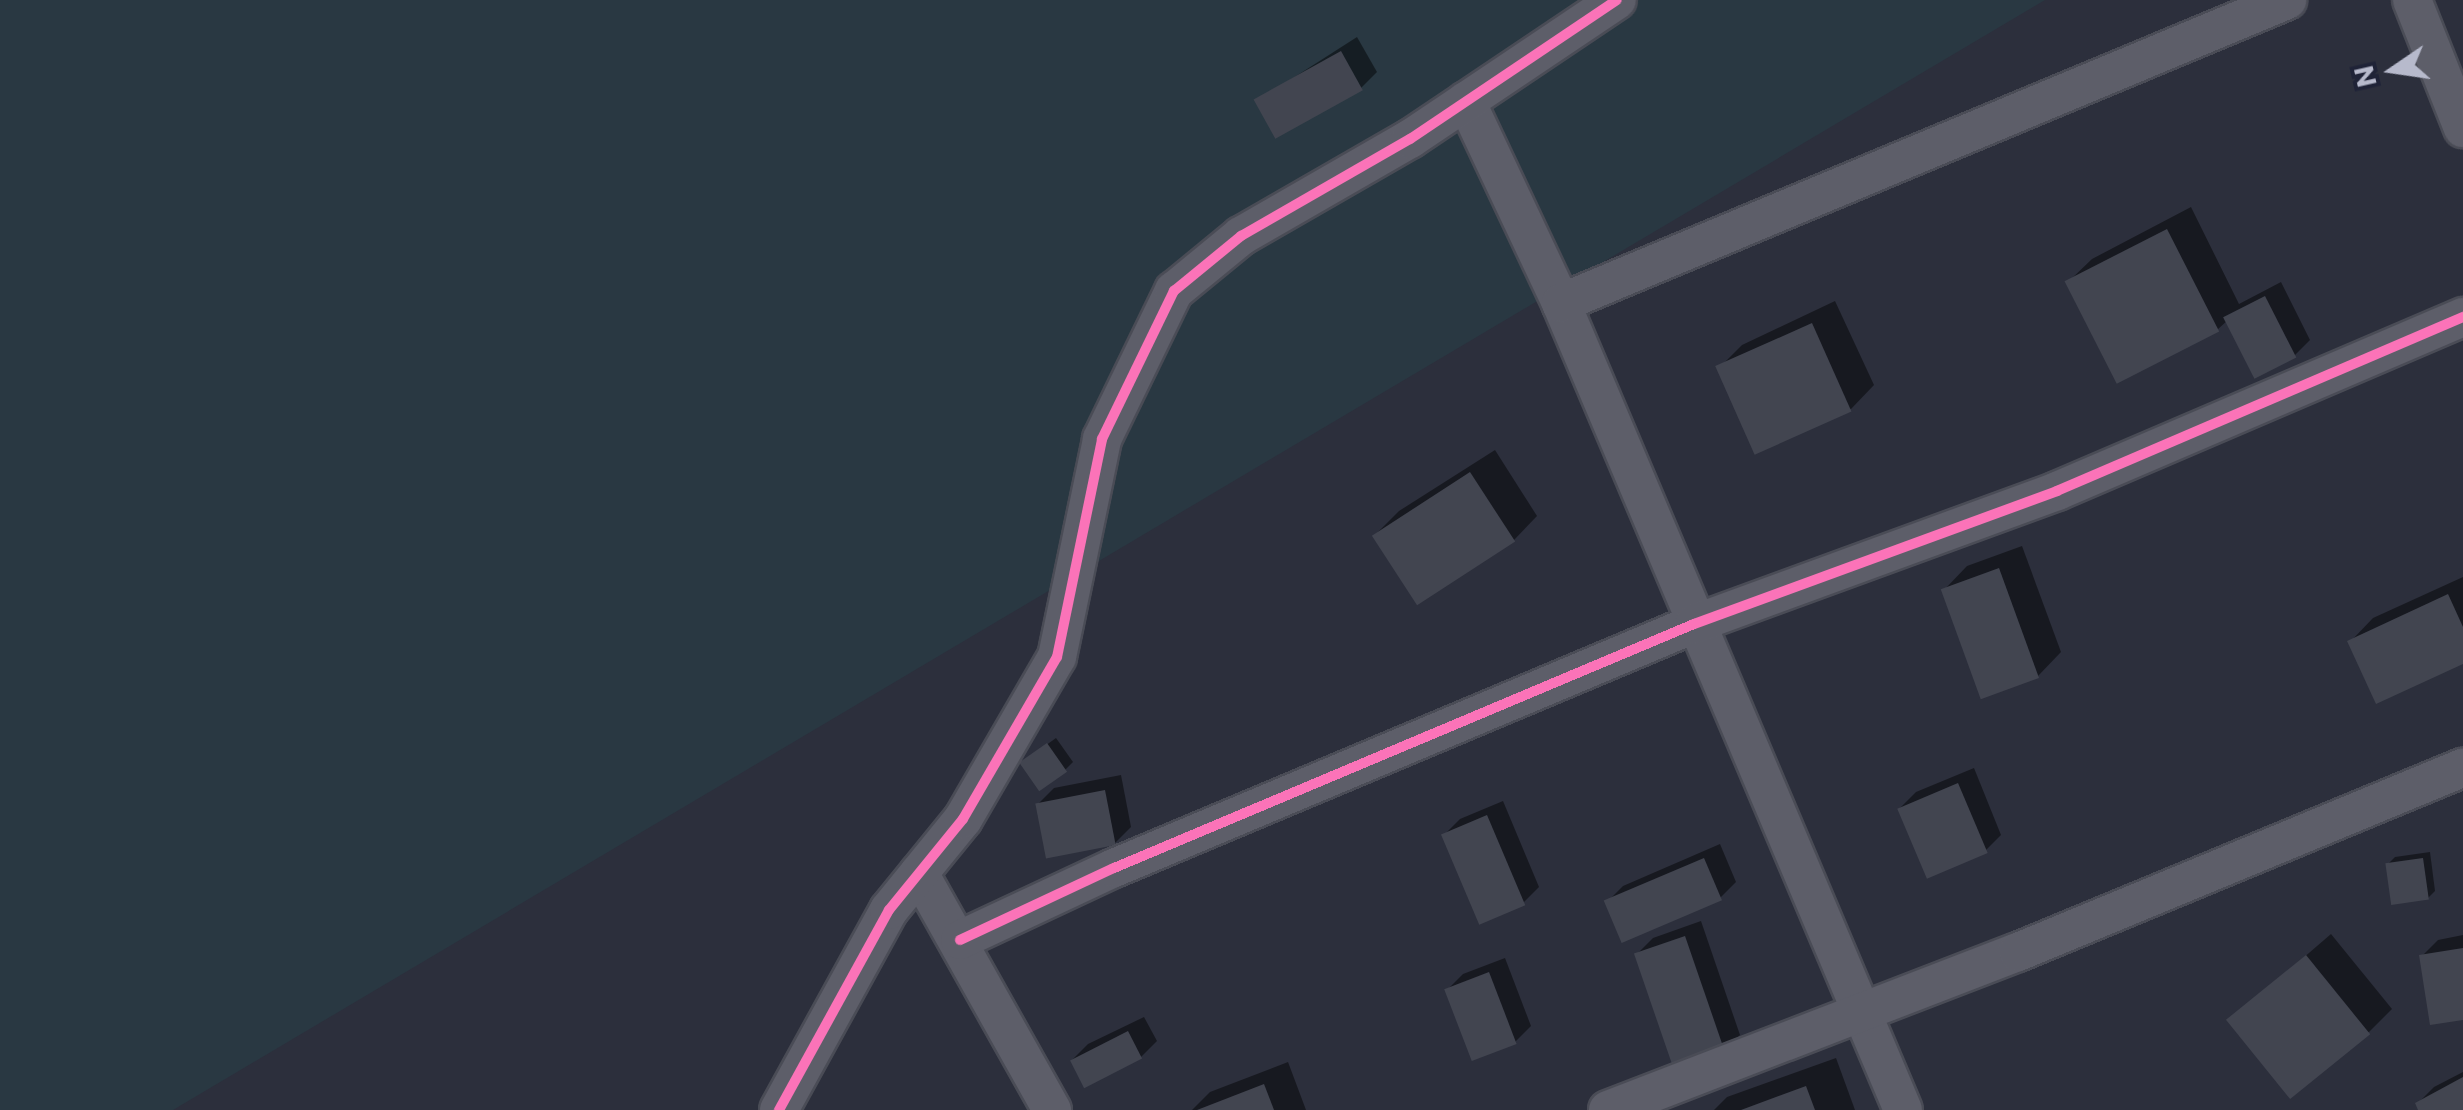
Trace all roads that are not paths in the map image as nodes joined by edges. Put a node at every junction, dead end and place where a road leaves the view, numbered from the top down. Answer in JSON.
{"nodes":[{"id":1,"x":1616,"y":0,"type":"edge"},
{"id":2,"x":2287,"y":0,"type":"edge"},
{"id":3,"x":2412,"y":0,"type":"edge"},
{"id":4,"x":1466,"y":101,"type":"junction"},
{"id":5,"x":2463,"y":128,"type":"edge"},
{"id":6,"x":1561,"y":303,"type":"junction"},
{"id":7,"x":2463,"y":317,"type":"edge"},
{"id":8,"x":1694,"y":624,"type":"junction"},
{"id":9,"x":2463,"y":768,"type":"edge"},
{"id":10,"x":919,"y":874,"type":"junction"},
{"id":11,"x":960,"y":940,"type":"junction"},
{"id":12,"x":1864,"y":1014,"type":"junction"},
{"id":13,"x":780,"y":1110,"type":"edge"},
{"id":14,"x":1052,"y":1110,"type":"edge"},
{"id":15,"x":1608,"y":1110,"type":"edge"},
{"id":16,"x":1903,"y":1110,"type":"edge"}],
"edges":[{"from":1,"to":4,"type":"street"},
{"from":2,"to":6,"type":"street"},
{"from":3,"to":5,"type":"street"},
{"from":4,"to":6,"type":"street"},
{"from":4,"to":10,"type":"street"},
{"from":6,"to":8,"type":"street"},
{"from":7,"to":8,"type":"street"},
{"from":8,"to":11,"type":"street"},
{"from":8,"to":12,"type":"street"},
{"from":9,"to":12,"type":"street"},
{"from":10,"to":11,"type":"street"},
{"from":10,"to":13,"type":"street"},
{"from":11,"to":14,"type":"street"},
{"from":12,"to":15,"type":"street"},
{"from":12,"to":16,"type":"street"}]}
